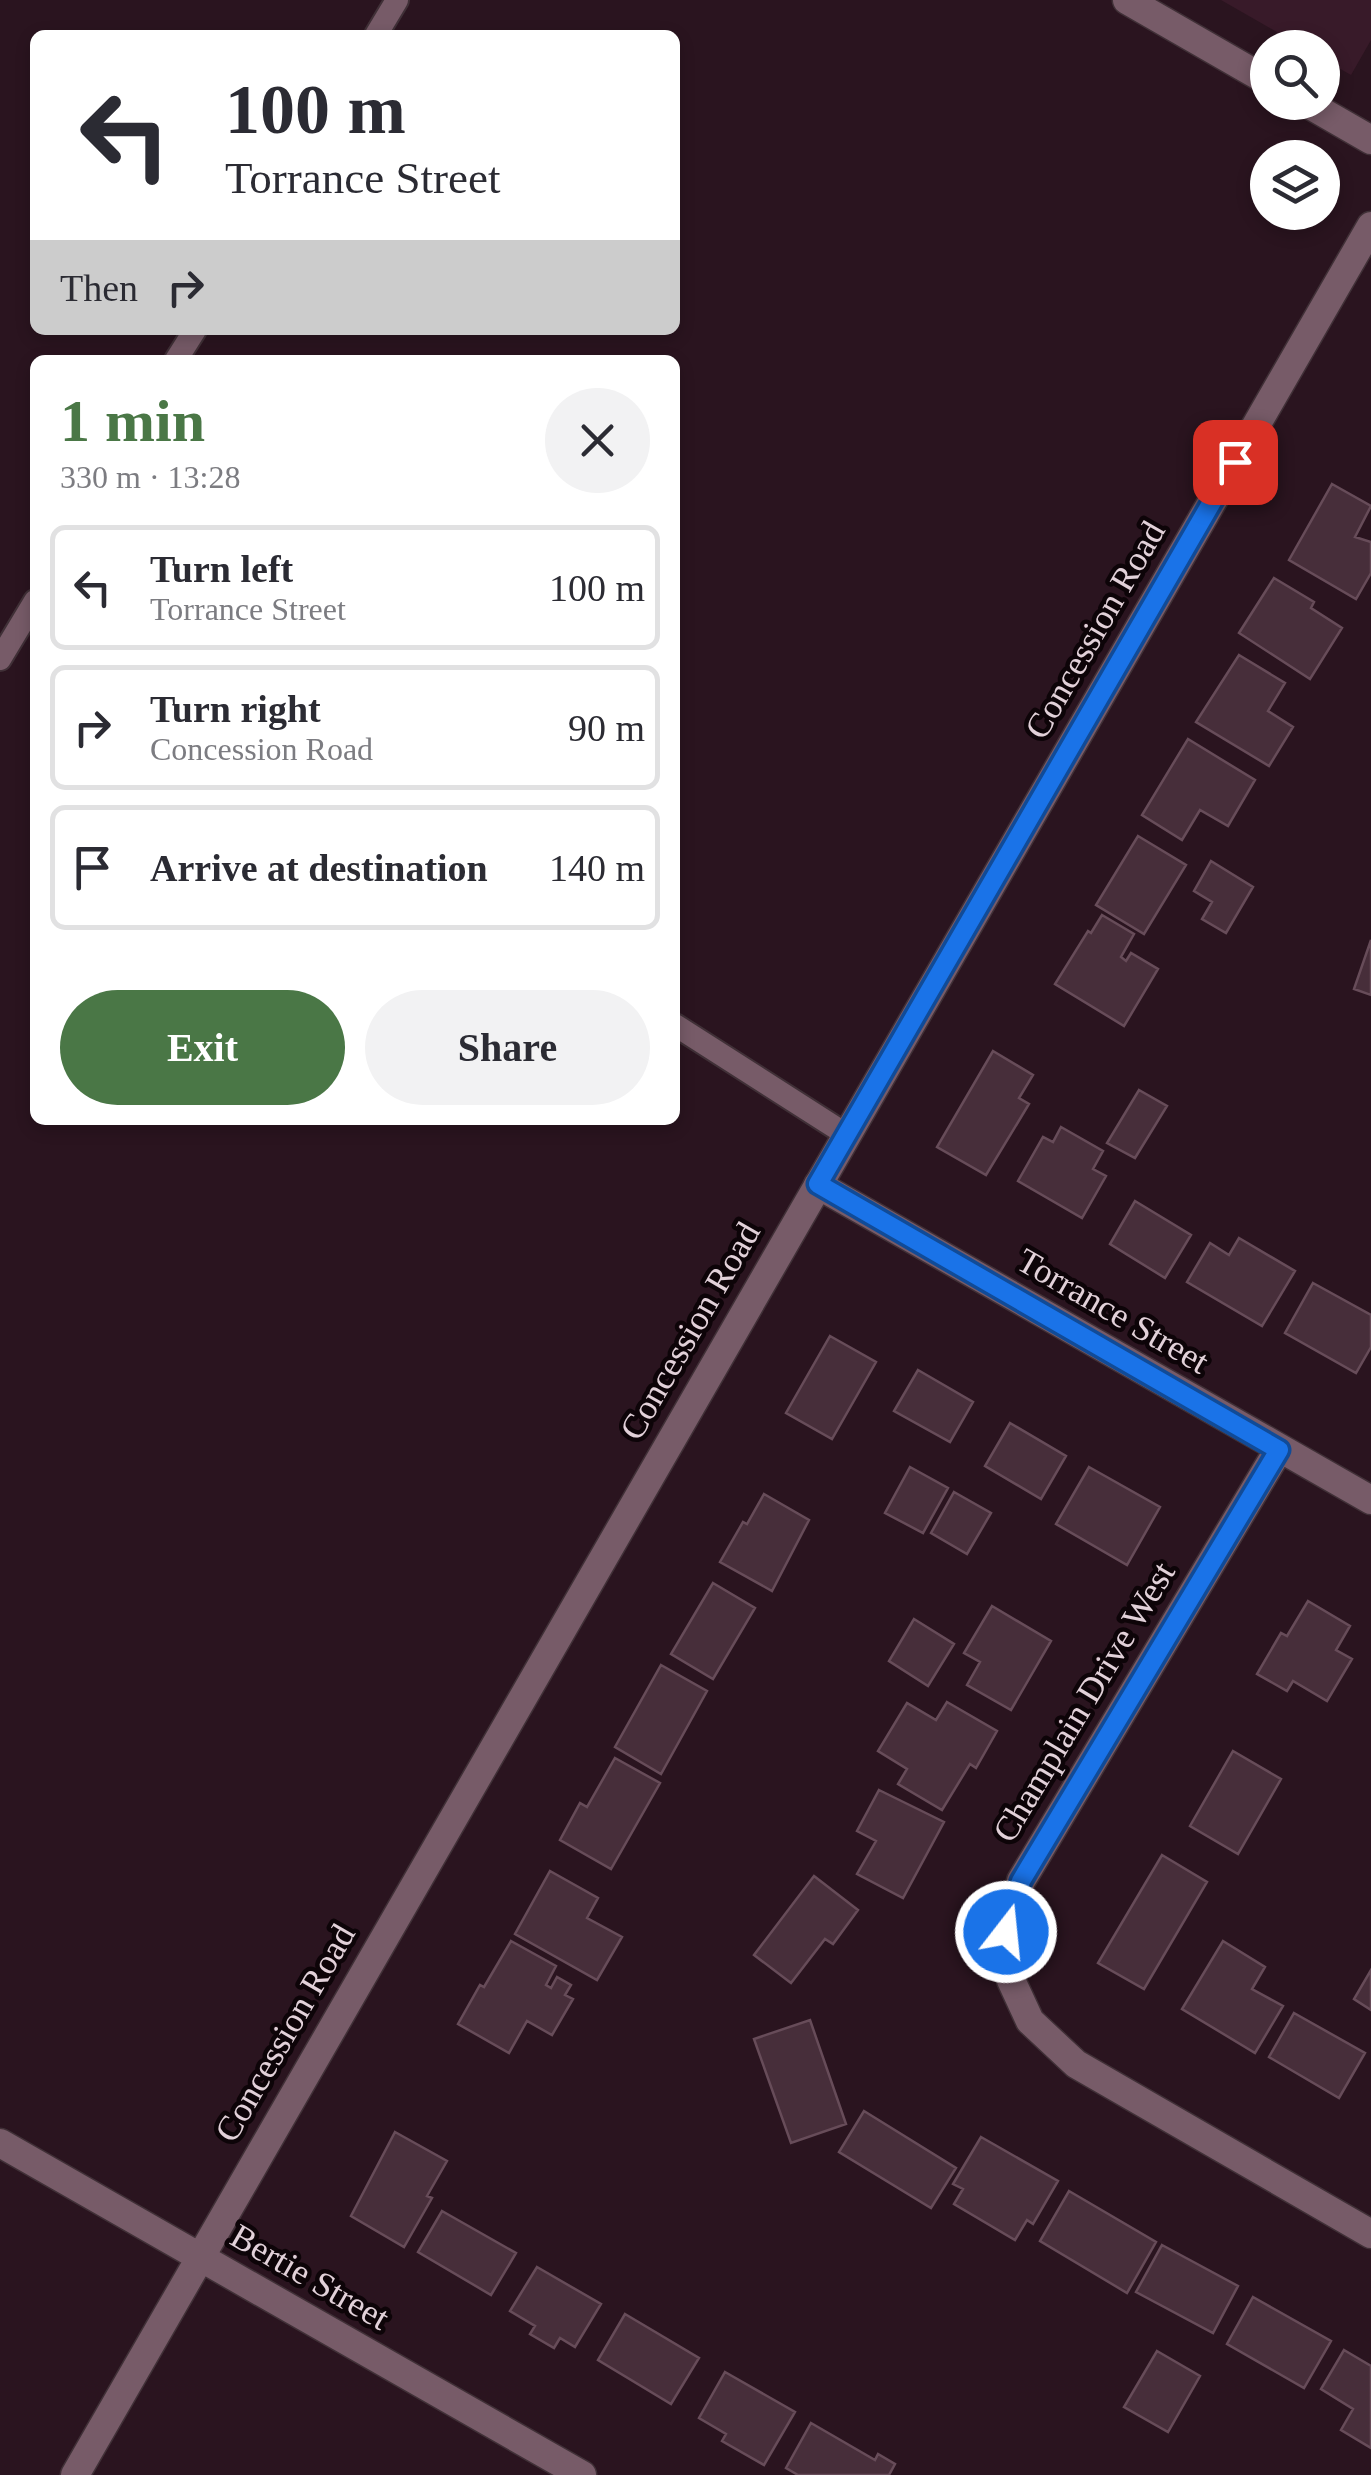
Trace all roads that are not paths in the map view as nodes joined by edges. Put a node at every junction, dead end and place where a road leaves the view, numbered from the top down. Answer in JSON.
{"nodes":[{"id":1,"x":398,"y":0,"type":"edge"},
{"id":2,"x":1127,"y":0,"type":"edge"},
{"id":3,"x":379,"y":30,"type":"edge"},
{"id":4,"x":1250,"y":71,"type":"edge"},
{"id":5,"x":1336,"y":120,"type":"edge"},
{"id":6,"x":1371,"y":140,"type":"edge"},
{"id":7,"x":1371,"y":226,"type":"edge"},
{"id":8,"x":30,"y":615,"type":"edge"},
{"id":9,"x":0,"y":659,"type":"edge"},
{"id":10,"x":680,"y":1028,"type":"edge"},
{"id":11,"x":847,"y":1134,"type":"junction"},
{"id":12,"x":818,"y":1184,"type":"junction"},
{"id":13,"x":1279,"y":1450,"type":"junction"},
{"id":14,"x":1371,"y":1500,"type":"edge"},
{"id":15,"x":0,"y":2142,"type":"edge"},
{"id":16,"x":1371,"y":2234,"type":"edge"},
{"id":17,"x":199,"y":2257,"type":"junction"},
{"id":18,"x":76,"y":2475,"type":"edge"},
{"id":19,"x":582,"y":2475,"type":"edge"}],
"edges":[{"from":1,"to":3,"type":"lane"},
{"from":2,"to":4,"type":"street"},
{"from":5,"to":6,"type":"street"},
{"from":7,"to":11,"type":"street","name":"Concession Road"},
{"from":8,"to":9,"type":"lane"},
{"from":10,"to":11,"type":"lane"},
{"from":11,"to":12,"type":"street","name":"Concession Road"},
{"from":12,"to":13,"type":"street","name":"Torrance Street"},
{"from":12,"to":17,"type":"street","name":"Concession Road"},
{"from":13,"to":14,"type":"street","name":"Torrance Street"},
{"from":13,"to":16,"type":"street","name":"Champlain Drive West"},
{"from":15,"to":17,"type":"street","name":"Bertie Street"},
{"from":17,"to":18,"type":"street","name":"Concession Road"},
{"from":17,"to":19,"type":"street","name":"Bertie Street"}]}
